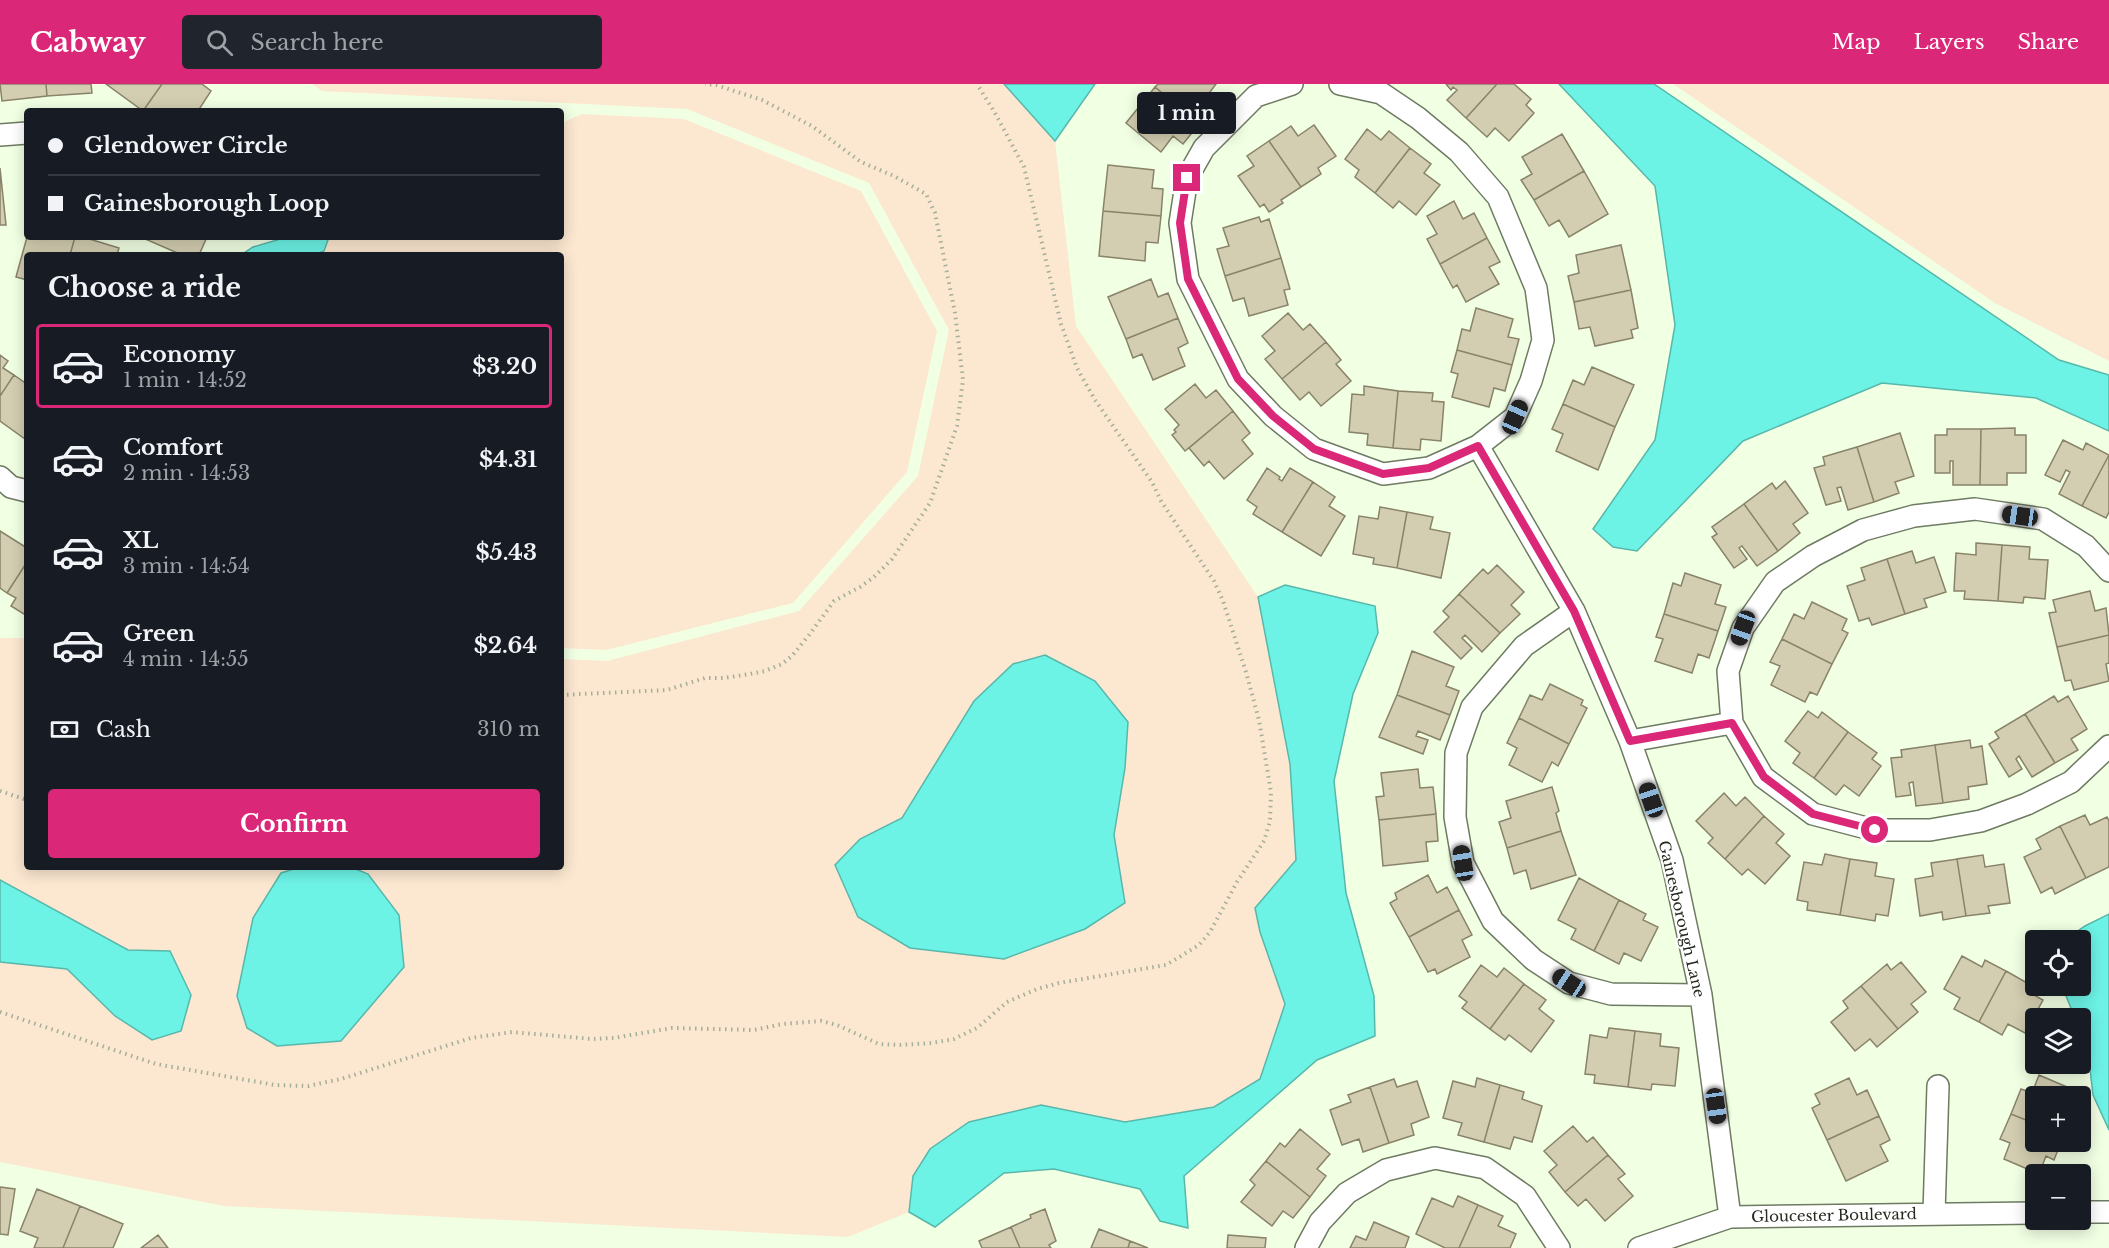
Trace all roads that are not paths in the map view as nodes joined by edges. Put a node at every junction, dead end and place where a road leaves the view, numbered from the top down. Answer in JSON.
{"nodes":[{"id":1,"x":1292,"y":84,"type":"edge"},
{"id":2,"x":1340,"y":84,"type":"edge"},
{"id":3,"x":24,"y":133,"type":"edge"},
{"id":4,"x":0,"y":135,"type":"edge"},
{"id":5,"x":1478,"y":446,"type":"junction"},
{"id":6,"x":0,"y":477,"type":"edge"},
{"id":7,"x":24,"y":490,"type":"edge"},
{"id":8,"x":2109,"y":571,"type":"edge"},
{"id":9,"x":1574,"y":611,"type":"junction"},
{"id":10,"x":1732,"y":723,"type":"junction"},
{"id":11,"x":1630,"y":741,"type":"junction"},
{"id":12,"x":2109,"y":746,"type":"edge"},
{"id":13,"x":1701,"y":995,"type":"junction"},
{"id":14,"x":1938,"y":1086,"type":"dead end"},
{"id":15,"x":2025,"y":1212,"type":"edge"},
{"id":16,"x":2091,"y":1212,"type":"edge"},
{"id":17,"x":2109,"y":1212,"type":"edge"},
{"id":18,"x":1934,"y":1213,"type":"junction"},
{"id":19,"x":1730,"y":1216,"type":"junction"},
{"id":20,"x":1306,"y":1248,"type":"edge"},
{"id":21,"x":1559,"y":1248,"type":"edge"},
{"id":22,"x":1639,"y":1248,"type":"edge"}],
"edges":[{"from":1,"to":5,"type":"street"},
{"from":2,"to":5,"type":"street"},
{"from":3,"to":4,"type":"street"},
{"from":5,"to":9,"type":"street","name":"Gainesborough Lane"},
{"from":6,"to":7,"type":"street"},
{"from":8,"to":10,"type":"street"},
{"from":9,"to":11,"type":"street","name":"Gainesborough Lane"},
{"from":9,"to":13,"type":"street"},
{"from":10,"to":11,"type":"street"},
{"from":10,"to":12,"type":"street"},
{"from":11,"to":13,"type":"street","name":"Gainesborough Lane"},
{"from":13,"to":19,"type":"street","name":"Gainesborough Lane"},
{"from":14,"to":18,"type":"street"},
{"from":15,"to":18,"type":"street","name":"Gloucester Boulevard"},
{"from":16,"to":17,"type":"street"},
{"from":18,"to":19,"type":"street","name":"Gloucester Boulevard"},
{"from":19,"to":22,"type":"street","name":"Gloucester Boulevard"},
{"from":20,"to":21,"type":"street"}]}
